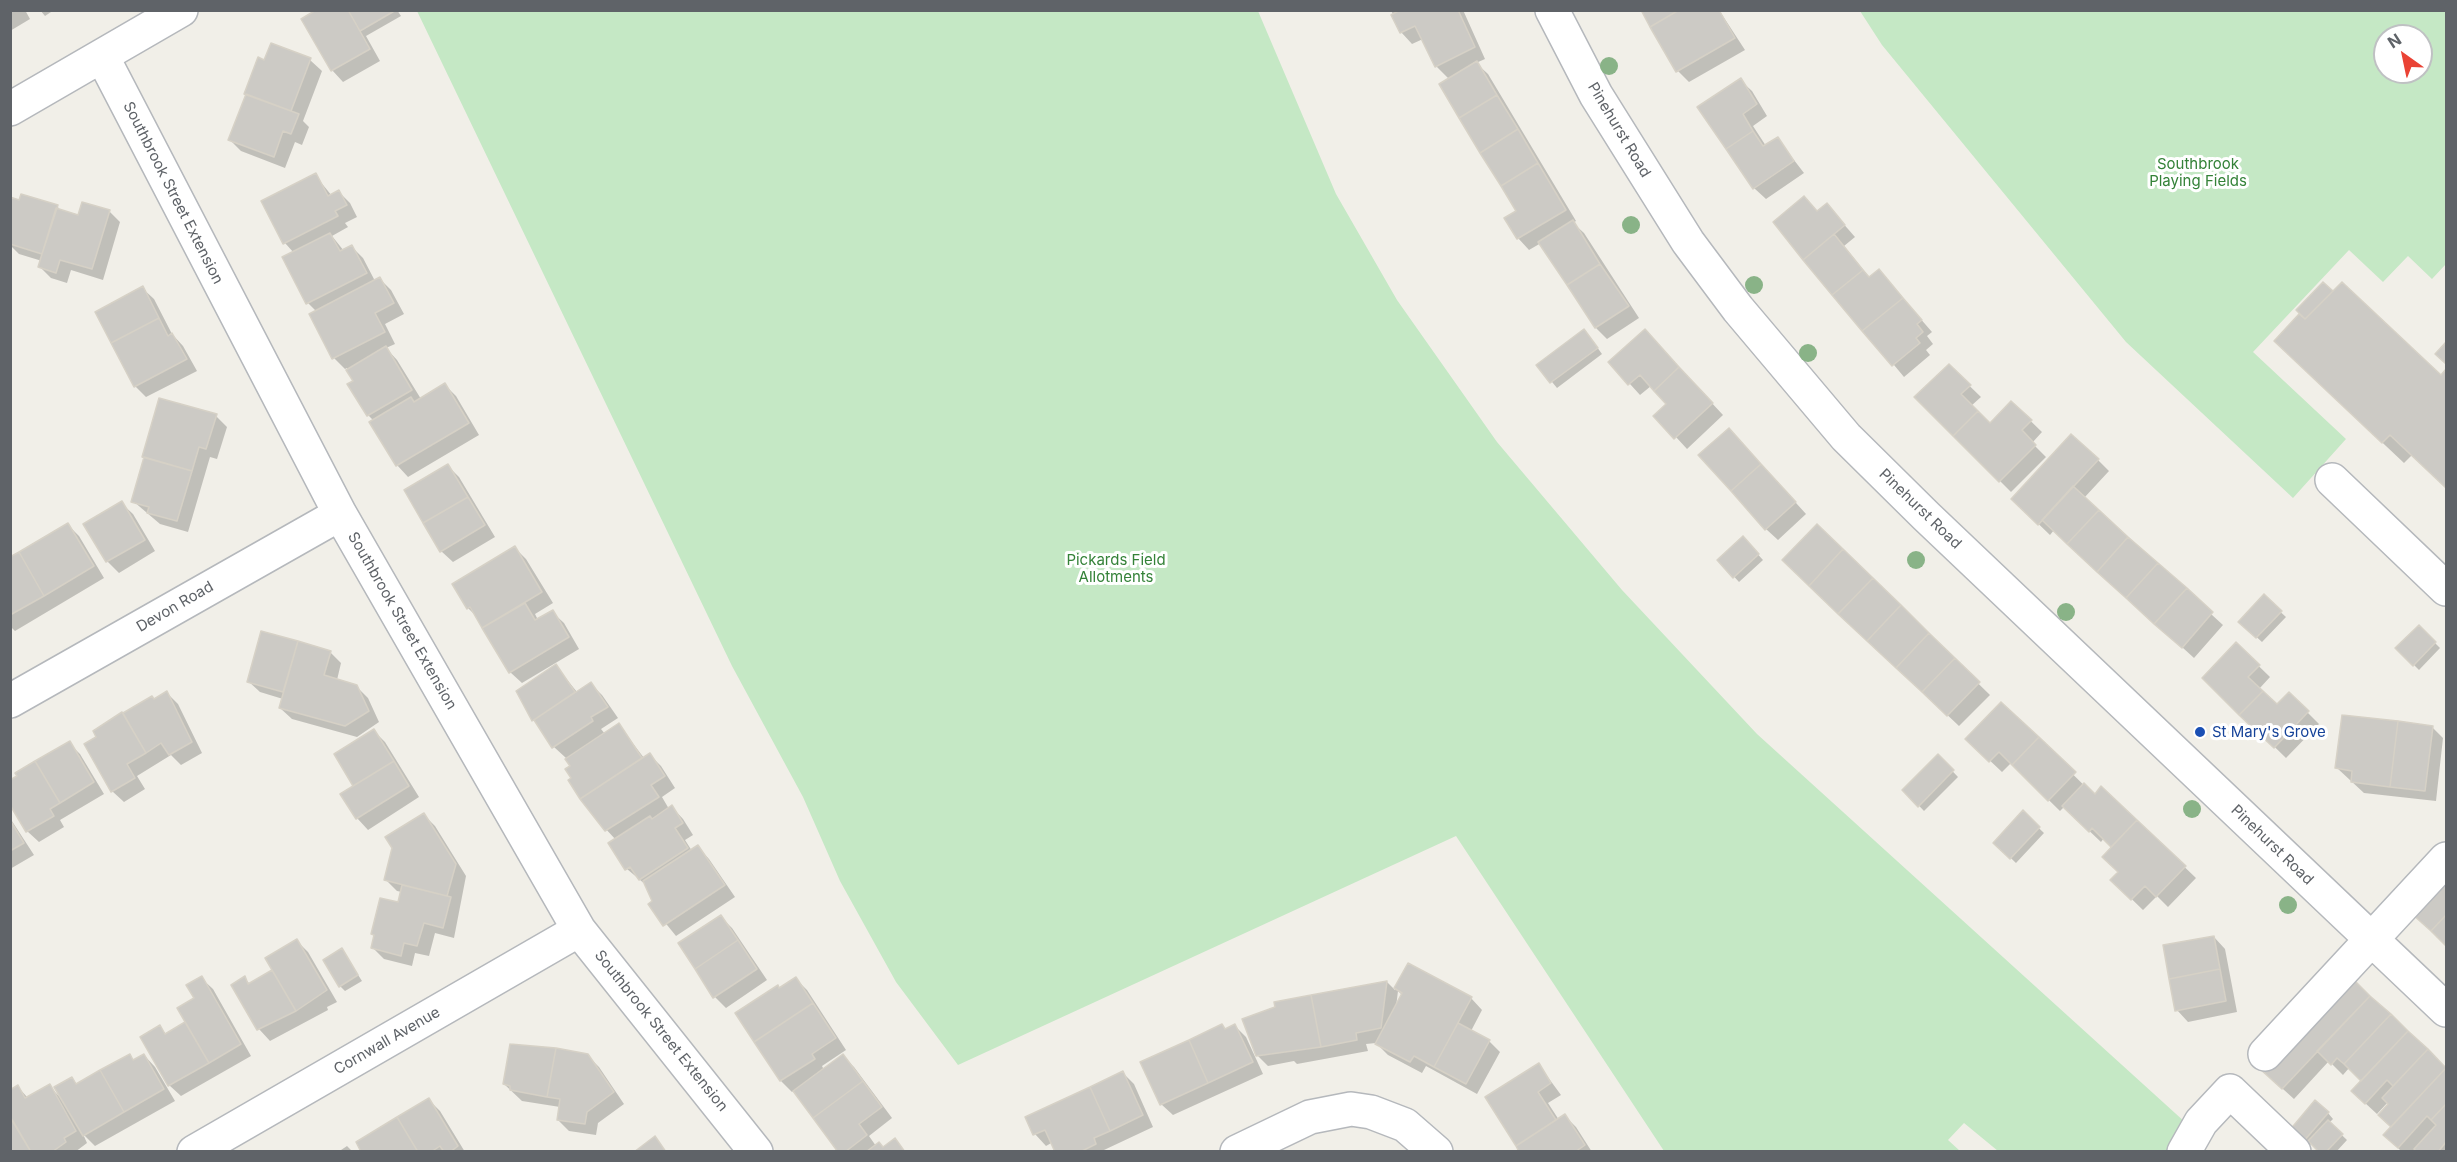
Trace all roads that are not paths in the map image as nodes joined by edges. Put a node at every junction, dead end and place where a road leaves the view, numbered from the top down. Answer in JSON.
{"nodes":[{"id":1,"x":181,"y":10,"type":"edge"},
{"id":2,"x":1552,"y":10,"type":"edge"},
{"id":3,"x":102,"y":56,"type":"junction"},
{"id":4,"x":10,"y":110,"type":"edge"},
{"id":5,"x":2332,"y":480,"type":"dead end"},
{"id":6,"x":340,"y":514,"type":"junction"},
{"id":7,"x":2446,"y":589,"type":"edge"},
{"id":8,"x":10,"y":701,"type":"edge"},
{"id":9,"x":2446,"y":860,"type":"edge"},
{"id":10,"x":579,"y":930,"type":"junction"},
{"id":11,"x":2371,"y":940,"type":"junction"},
{"id":12,"x":2446,"y":1010,"type":"edge"},
{"id":13,"x":2265,"y":1054,"type":"dead end"},
{"id":14,"x":194,"y":1152,"type":"edge"},
{"id":15,"x":756,"y":1152,"type":"edge"},
{"id":16,"x":1237,"y":1152,"type":"edge"},
{"id":17,"x":1436,"y":1152,"type":"edge"},
{"id":18,"x":2184,"y":1152,"type":"edge"},
{"id":19,"x":2294,"y":1152,"type":"edge"}],
"edges":[{"from":1,"to":3,"type":"street"},
{"from":2,"to":11,"type":"street","name":"Pinehurst Road"},
{"from":3,"to":4,"type":"street"},
{"from":3,"to":6,"type":"street","name":"Southbrook Street Extension"},
{"from":5,"to":7,"type":"street"},
{"from":6,"to":8,"type":"street","name":"Devon Road"},
{"from":6,"to":10,"type":"street","name":"Southbrook Street Extension"},
{"from":9,"to":11,"type":"street"},
{"from":10,"to":14,"type":"street","name":"Cornwall Avenue"},
{"from":10,"to":15,"type":"street","name":"Southbrook Street Extension"},
{"from":11,"to":12,"type":"street"},
{"from":11,"to":13,"type":"street"},
{"from":16,"to":17,"type":"street"},
{"from":18,"to":19,"type":"street"}]}
